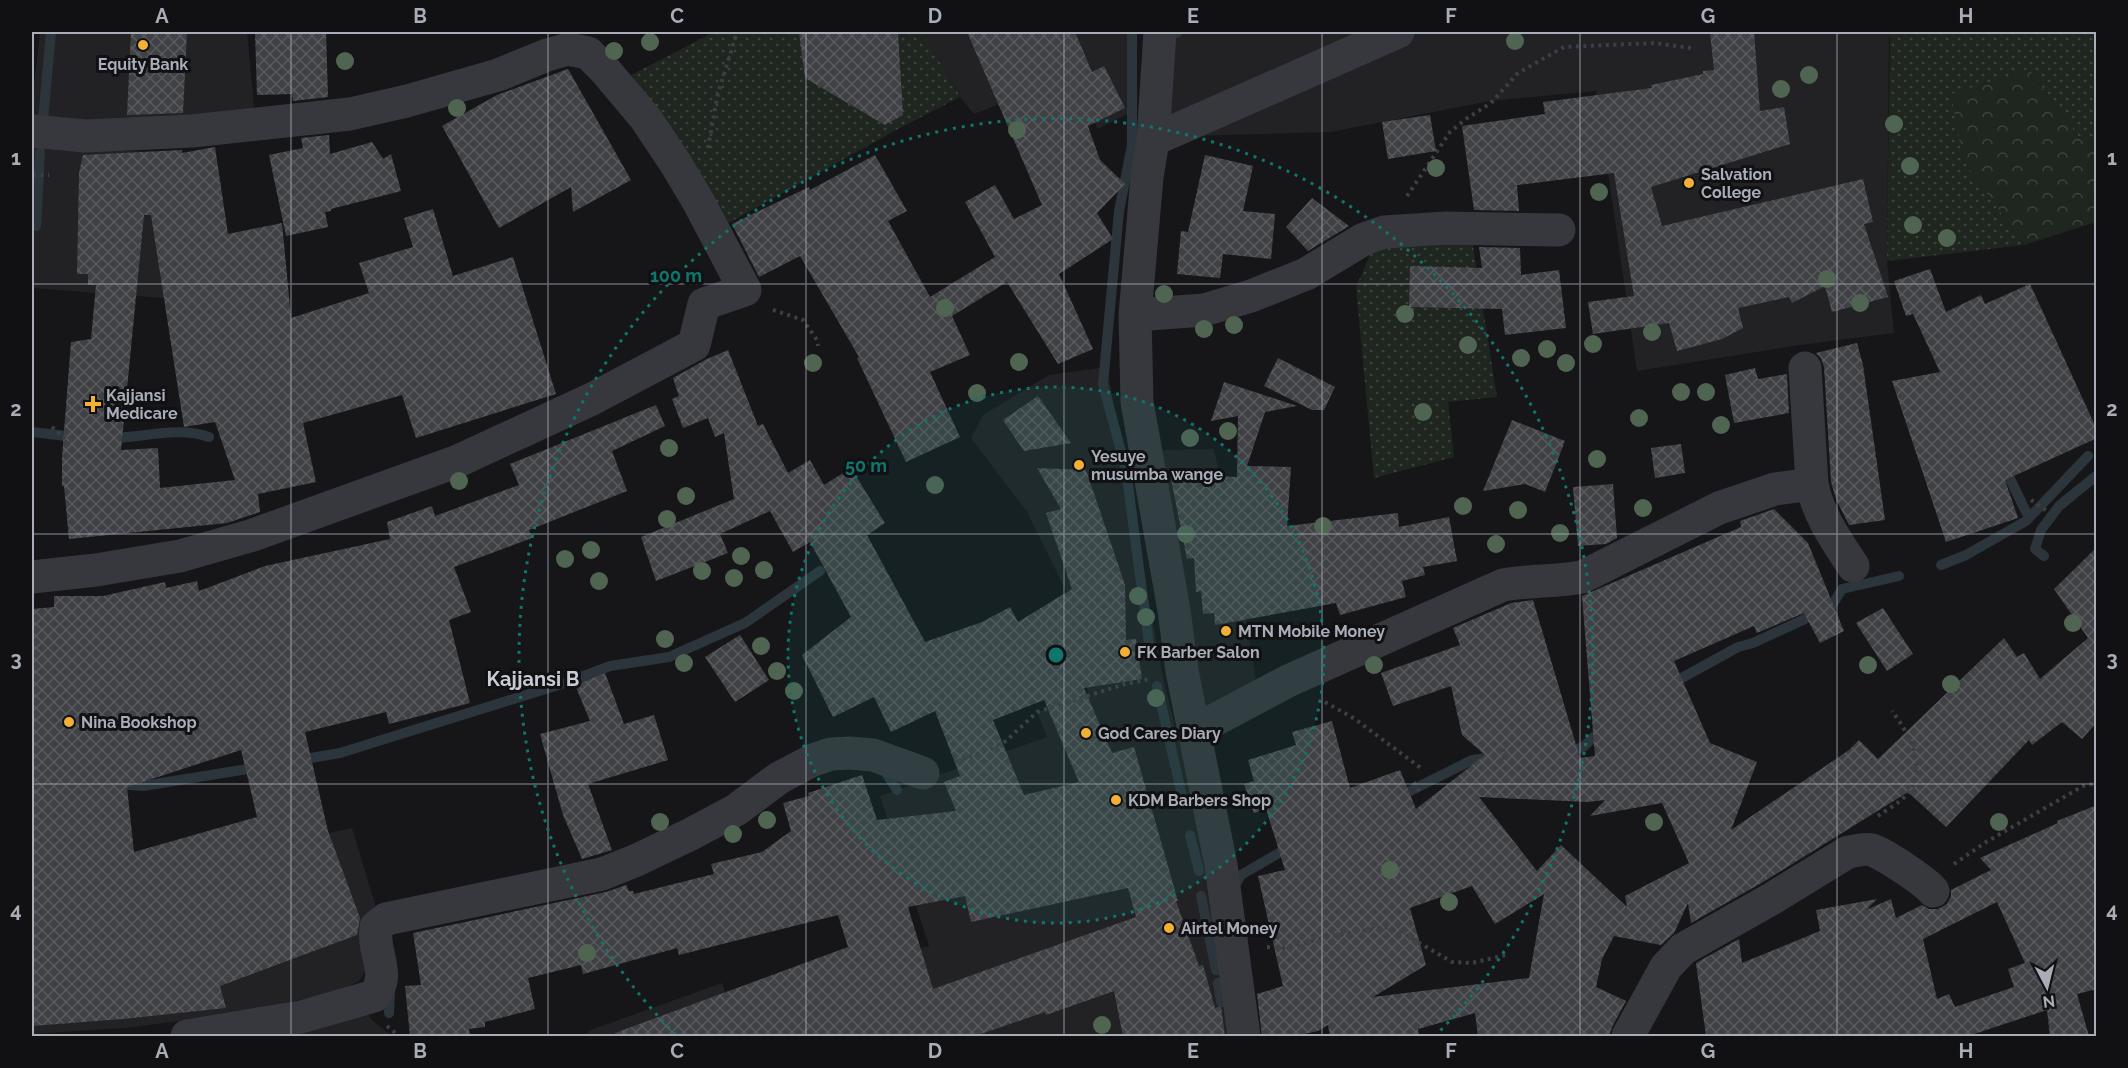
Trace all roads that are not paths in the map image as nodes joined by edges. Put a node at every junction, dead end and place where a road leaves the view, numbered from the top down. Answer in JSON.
{"nodes":[{"id":1,"x":1160,"y":32,"type":"edge"},
{"id":2,"x":1398,"y":32,"type":"edge"},
{"id":3,"x":32,"y":130,"type":"edge"},
{"id":4,"x":1153,"y":140,"type":"junction"},
{"id":5,"x":1559,"y":230,"type":"dead end"},
{"id":6,"x":1135,"y":315,"type":"junction"},
{"id":7,"x":1804,"y":368,"type":"dead end"},
{"id":8,"x":1812,"y":484,"type":"junction"},
{"id":9,"x":1853,"y":566,"type":"dead end"},
{"id":10,"x":32,"y":577,"type":"edge"},
{"id":11,"x":1194,"y":732,"type":"junction"},
{"id":12,"x":912,"y":769,"type":"road end"},
{"id":13,"x":1930,"y":887,"type":"road end"},
{"id":14,"x":187,"y":1036,"type":"edge"},
{"id":15,"x":1244,"y":1036,"type":"edge"},
{"id":16,"x":1628,"y":1036,"type":"edge"}],
"edges":[{"from":1,"to":4,"type":"street"},
{"from":2,"to":4,"type":"street"},
{"from":3,"to":10,"type":"street"},
{"from":4,"to":6,"type":"street"},
{"from":5,"to":6,"type":"street"},
{"from":6,"to":11,"type":"street"},
{"from":7,"to":8,"type":"street"},
{"from":8,"to":9,"type":"street"},
{"from":8,"to":11,"type":"street"},
{"from":11,"to":15,"type":"street"},
{"from":12,"to":14,"type":"street"},
{"from":13,"to":16,"type":"street"}]}
